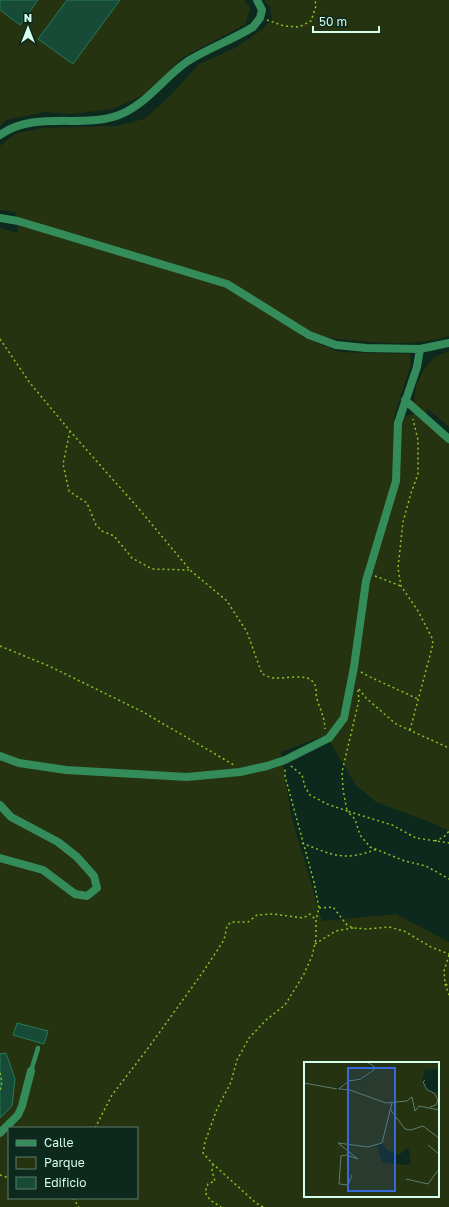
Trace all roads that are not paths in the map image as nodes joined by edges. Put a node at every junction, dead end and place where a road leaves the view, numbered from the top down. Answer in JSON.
{"nodes":[{"id":1,"x":257,"y":0,"type":"edge"},
{"id":2,"x":0,"y":135,"type":"edge"},
{"id":3,"x":0,"y":218,"type":"edge"},
{"id":4,"x":449,"y":343,"type":"edge"},
{"id":5,"x":420,"y":350,"type":"junction"},
{"id":6,"x":405,"y":400,"type":"junction"},
{"id":7,"x":449,"y":439,"type":"edge"},
{"id":8,"x":0,"y":756,"type":"edge"},
{"id":9,"x":0,"y":805,"type":"edge"},
{"id":10,"x":0,"y":858,"type":"edge"},
{"id":11,"x":38,"y":1048,"type":"dead end"},
{"id":12,"x":31,"y":1071,"type":"joint"},
{"id":13,"x":0,"y":1133,"type":"edge"}],
"edges":[{"from":1,"to":2,"type":"street"},
{"from":3,"to":5,"type":"street"},
{"from":4,"to":5,"type":"street"},
{"from":5,"to":6,"type":"street"},
{"from":6,"to":7,"type":"street"},
{"from":6,"to":8,"type":"street"},
{"from":9,"to":10,"type":"street"},
{"from":11,"to":12,"type":"lane"},
{"from":12,"to":13,"type":"street"}]}
